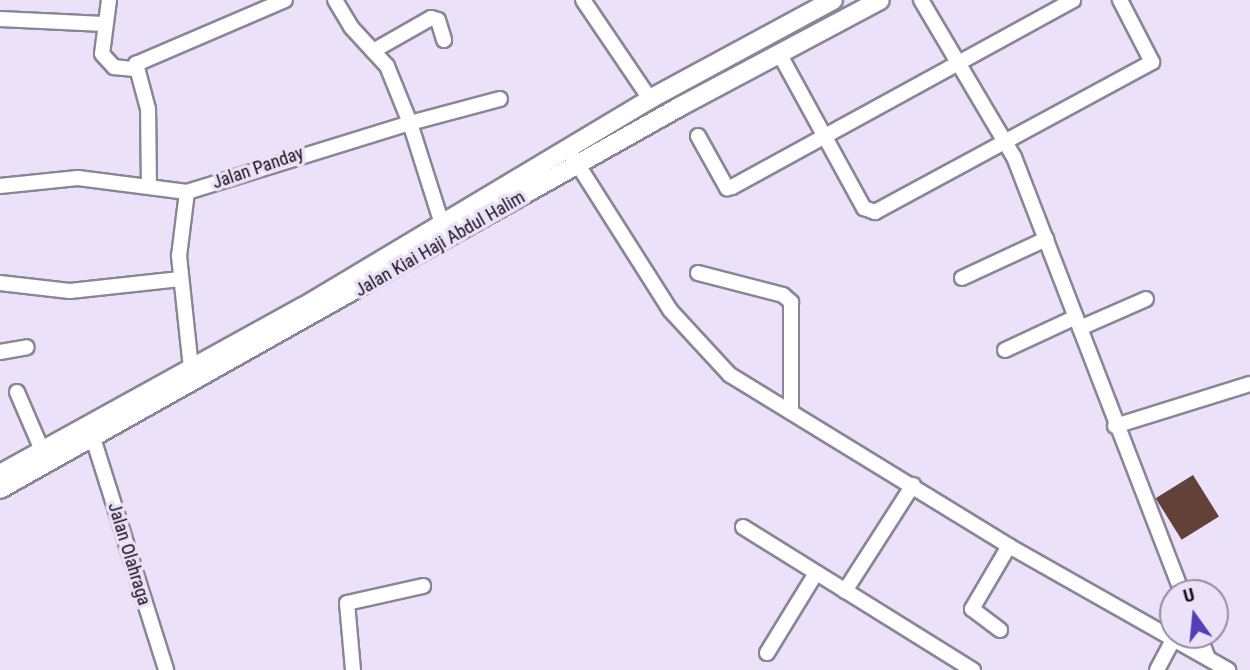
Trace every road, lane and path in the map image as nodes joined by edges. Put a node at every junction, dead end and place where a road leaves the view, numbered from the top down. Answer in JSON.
{"nodes":[{"id":1,"x":109,"y":0,"type":"edge"},
{"id":2,"x":285,"y":0,"type":"edge"},
{"id":3,"x":335,"y":0,"type":"edge"},
{"id":4,"x":583,"y":0,"type":"edge"},
{"id":5,"x":833,"y":0,"type":"edge"},
{"id":6,"x":880,"y":0,"type":"edge"},
{"id":7,"x":921,"y":0,"type":"edge"},
{"id":8,"x":1073,"y":0,"type":"edge"},
{"id":9,"x":1120,"y":0,"type":"edge"},
{"id":10,"x":0,"y":19,"type":"edge"},
{"id":11,"x":104,"y":24,"type":"junction"},
{"id":12,"x":444,"y":40,"type":"dead end"},
{"id":13,"x":373,"y":51,"type":"junction"},
{"id":14,"x":779,"y":53,"type":"junction"},
{"id":15,"x":957,"y":65,"type":"junction"},
{"id":16,"x":134,"y":69,"type":"junction"},
{"id":17,"x":500,"y":99,"type":"dead end"},
{"id":18,"x":650,"y":99,"type":"junction"},
{"id":19,"x":410,"y":123,"type":"junction"},
{"id":20,"x":825,"y":135,"type":"junction"},
{"id":21,"x":698,"y":136,"type":"dead end"},
{"id":22,"x":1008,"y":144,"type":"junction"},
{"id":23,"x":573,"y":156,"type":"junction"},
{"id":24,"x":0,"y":187,"type":"edge"},
{"id":25,"x":149,"y":187,"type":"junction"},
{"id":26,"x":187,"y":192,"type":"junction"},
{"id":27,"x":442,"y":224,"type":"junction"},
{"id":28,"x":1046,"y":239,"type":"junction"},
{"id":29,"x":698,"y":273,"type":"dead end"},
{"id":30,"x":962,"y":278,"type":"dead end"},
{"id":31,"x":180,"y":279,"type":"junction"},
{"id":32,"x":0,"y":283,"type":"edge"},
{"id":33,"x":1146,"y":299,"type":"dead end"},
{"id":34,"x":1078,"y":323,"type":"junction"},
{"id":35,"x":27,"y":347,"type":"dead end"},
{"id":36,"x":1005,"y":350,"type":"dead end"},
{"id":37,"x":0,"y":352,"type":"edge"},
{"id":38,"x":191,"y":368,"type":"junction"},
{"id":39,"x":1250,"y":384,"type":"edge"},
{"id":40,"x":17,"y":391,"type":"dead end"},
{"id":41,"x":791,"y":412,"type":"junction"},
{"id":42,"x":1115,"y":426,"type":"junction"},
{"id":43,"x":93,"y":438,"type":"junction"},
{"id":44,"x":42,"y":450,"type":"junction"},
{"id":45,"x":0,"y":474,"type":"edge"},
{"id":46,"x":913,"y":485,"type":"junction"},
{"id":47,"x":0,"y":489,"type":"edge"},
{"id":48,"x":743,"y":527,"type":"dead end"},
{"id":49,"x":1009,"y":546,"type":"junction"},
{"id":50,"x":816,"y":573,"type":"junction"},
{"id":51,"x":1176,"y":579,"type":"edge"},
{"id":52,"x":424,"y":586,"type":"dead end"},
{"id":53,"x":845,"y":592,"type":"junction"},
{"id":54,"x":1000,"y":631,"type":"dead end"},
{"id":55,"x":1159,"y":632,"type":"edge"},
{"id":56,"x":1168,"y":649,"type":"edge"},
{"id":57,"x":1190,"y":649,"type":"edge"},
{"id":58,"x":1204,"y":649,"type":"edge"},
{"id":59,"x":767,"y":653,"type":"dead end"},
{"id":60,"x":1208,"y":658,"type":"junction"},
{"id":61,"x":166,"y":670,"type":"edge"},
{"id":62,"x":353,"y":670,"type":"edge"},
{"id":63,"x":972,"y":670,"type":"edge"},
{"id":64,"x":1157,"y":670,"type":"edge"},
{"id":65,"x":1228,"y":670,"type":"edge"}],
"edges":[{"from":1,"to":11,"type":"street"},
{"from":2,"to":16,"type":"street"},
{"from":3,"to":13,"type":"street"},
{"from":4,"to":18,"type":"street"},
{"from":5,"to":18,"type":"main road","name":"Jalan Kiai Haji Abdul Halim"},
{"from":6,"to":14,"type":"main road","name":"Jalan Kiai Haji Abdul Halim"},
{"from":7,"to":15,"type":"street"},
{"from":8,"to":15,"type":"street"},
{"from":9,"to":22,"type":"street"},
{"from":10,"to":11,"type":"street"},
{"from":11,"to":16,"type":"street"},
{"from":12,"to":13,"type":"street"},
{"from":13,"to":19,"type":"street"},
{"from":14,"to":20,"type":"street"},
{"from":14,"to":23,"type":"main road","name":"Jalan Kiai Haji Abdul Halim"},
{"from":15,"to":20,"type":"street"},
{"from":15,"to":22,"type":"street"},
{"from":16,"to":25,"type":"street"},
{"from":17,"to":19,"type":"street","name":"Jalan Panday"},
{"from":18,"to":23,"type":"main road","name":"Jalan Kiai Haji Abdul Halim"},
{"from":19,"to":26,"type":"street","name":"Jalan Panday"},
{"from":19,"to":27,"type":"street"},
{"from":20,"to":21,"type":"street"},
{"from":20,"to":22,"type":"street"},
{"from":22,"to":28,"type":"street"},
{"from":23,"to":27,"type":"main road","name":"Jalan Kiai Haji Abdul Halim"},
{"from":23,"to":41,"type":"street"},
{"from":23,"to":43,"type":"main road","name":"Jalan Kiai Haji Abdul Halim"},
{"from":24,"to":25,"type":"street","name":"Jalan Panday"},
{"from":25,"to":26,"type":"street","name":"Jalan Panday"},
{"from":26,"to":31,"type":"street"},
{"from":27,"to":38,"type":"main road","name":"Jalan Kiai Haji Abdul Halim"},
{"from":28,"to":30,"type":"street"},
{"from":28,"to":34,"type":"street"},
{"from":29,"to":41,"type":"street"},
{"from":31,"to":32,"type":"street"},
{"from":31,"to":38,"type":"street"},
{"from":33,"to":34,"type":"street"},
{"from":34,"to":36,"type":"street"},
{"from":34,"to":42,"type":"street"},
{"from":35,"to":37,"type":"street"},
{"from":38,"to":44,"type":"main road","name":"Jalan Kiai Haji Abdul Halim"},
{"from":39,"to":42,"type":"street"},
{"from":40,"to":44,"type":"street"},
{"from":41,"to":46,"type":"street"},
{"from":42,"to":51,"type":"street"},
{"from":43,"to":47,"type":"main road","name":"Jalan Kiai Haji Abdul Halim"},
{"from":43,"to":61,"type":"street","name":"Jalan Olahraga"},
{"from":44,"to":45,"type":"main road","name":"Jalan Kiai Haji Abdul Halim"},
{"from":46,"to":49,"type":"street"},
{"from":46,"to":53,"type":"street"},
{"from":48,"to":50,"type":"street"},
{"from":49,"to":54,"type":"street"},
{"from":49,"to":55,"type":"street"},
{"from":50,"to":53,"type":"street"},
{"from":50,"to":59,"type":"street"},
{"from":52,"to":62,"type":"street"},
{"from":53,"to":63,"type":"street"},
{"from":56,"to":64,"type":"street"},
{"from":57,"to":60,"type":"street"},
{"from":58,"to":60,"type":"street"},
{"from":60,"to":65,"type":"street"}]}
